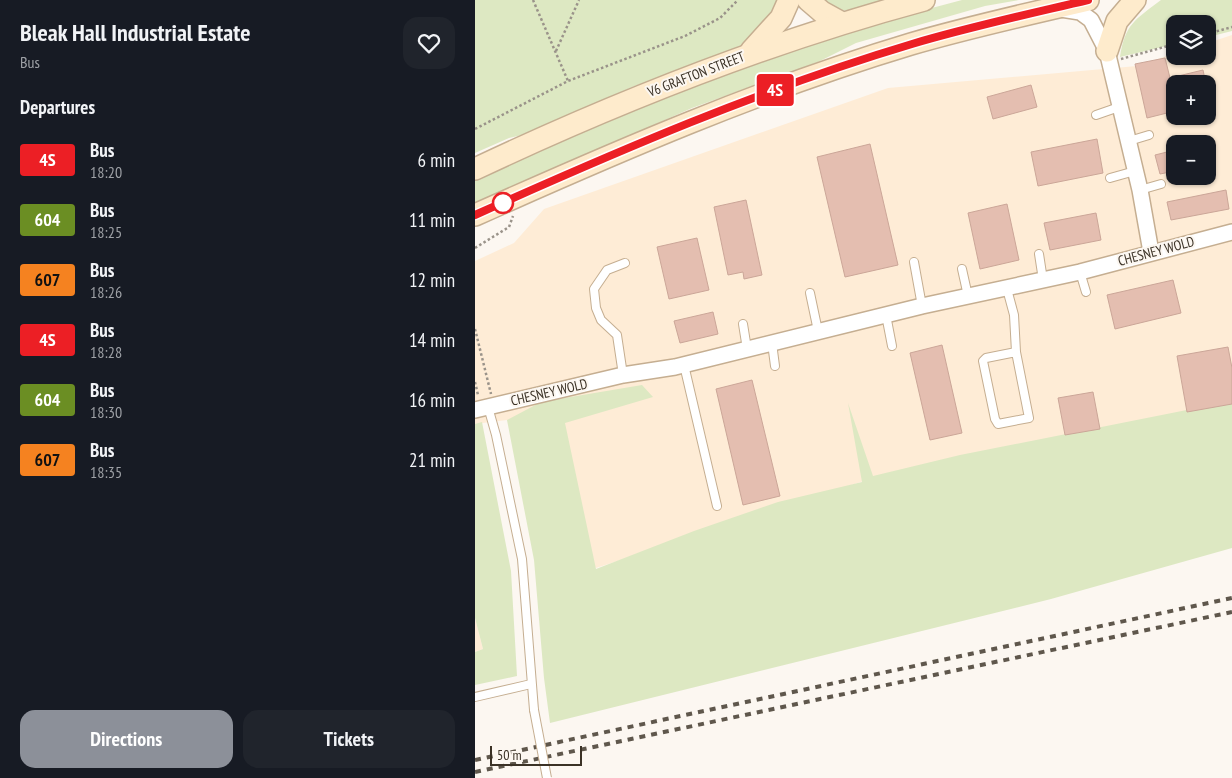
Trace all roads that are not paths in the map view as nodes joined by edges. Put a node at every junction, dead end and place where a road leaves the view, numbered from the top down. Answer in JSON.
{"nodes":[{"id":1,"x":789,"y":0,"type":"edge"},
{"id":2,"x":808,"y":0,"type":"edge"},
{"id":3,"x":924,"y":0,"type":"edge"},
{"id":4,"x":1088,"y":0,"type":"edge"},
{"id":5,"x":1135,"y":0,"type":"edge"},
{"id":6,"x":1055,"y":8,"type":"junction"},
{"id":7,"x":842,"y":23,"type":"junction"},
{"id":8,"x":747,"y":55,"type":"junction"},
{"id":9,"x":1108,"y":56,"type":"junction"},
{"id":10,"x":1119,"y":107,"type":"junction"},
{"id":11,"x":1096,"y":115,"type":"dead end"},
{"id":12,"x":1149,"y":135,"type":"dead end"},
{"id":13,"x":1129,"y":141,"type":"junction"},
{"id":14,"x":475,"y":169,"type":"edge"},
{"id":15,"x":1135,"y":170,"type":"junction"},
{"id":16,"x":1110,"y":178,"type":"dead end"},
{"id":17,"x":1161,"y":184,"type":"dead end"},
{"id":18,"x":1140,"y":190,"type":"junction"},
{"id":19,"x":475,"y":215,"type":"edge"},
{"id":20,"x":1232,"y":232,"type":"edge"},
{"id":21,"x":1151,"y":252,"type":"junction"},
{"id":22,"x":1039,"y":254,"type":"dead end"},
{"id":23,"x":914,"y":262,"type":"dead end"},
{"id":24,"x":625,"y":263,"type":"dead end"},
{"id":25,"x":962,"y":269,"type":"dead end"},
{"id":26,"x":1081,"y":272,"type":"junction"},
{"id":27,"x":1043,"y":280,"type":"junction"},
{"id":28,"x":1007,"y":288,"type":"junction"},
{"id":29,"x":1086,"y":292,"type":"dead end"},
{"id":30,"x":810,"y":293,"type":"dead end"},
{"id":31,"x":968,"y":296,"type":"junction"},
{"id":32,"x":922,"y":306,"type":"junction"},
{"id":33,"x":886,"y":315,"type":"junction"},
{"id":34,"x":743,"y":324,"type":"dead end"},
{"id":35,"x":818,"y":331,"type":"junction"},
{"id":36,"x":772,"y":343,"type":"junction"},
{"id":37,"x":892,"y":346,"type":"dead end"},
{"id":38,"x":747,"y":349,"type":"junction"},
{"id":39,"x":1016,"y":352,"type":"junction"},
{"id":40,"x":683,"y":365,"type":"junction"},
{"id":41,"x":775,"y":366,"type":"dead end"},
{"id":42,"x":623,"y":375,"type":"junction"},
{"id":43,"x":485,"y":407,"type":"edge"},
{"id":44,"x":717,"y":506,"type":"dead end"},
{"id":45,"x":531,"y":684,"type":"junction"},
{"id":46,"x":475,"y":697,"type":"edge"},
{"id":47,"x":547,"y":778,"type":"edge"}],
"edges":[{"from":1,"to":8,"type":"street"},
{"from":2,"to":7,"type":"street"},
{"from":3,"to":7,"type":"street","name":"V6 GRAFTON STREET"},
{"from":4,"to":6,"type":"street"},
{"from":5,"to":9,"type":"street"},
{"from":6,"to":9,"type":"street"},
{"from":6,"to":19,"type":"street"},
{"from":7,"to":8,"type":"street","name":"V6 GRAFTON STREET"},
{"from":8,"to":14,"type":"street","name":"V6 GRAFTON STREET"},
{"from":9,"to":10,"type":"street"},
{"from":10,"to":11,"type":"lane"},
{"from":10,"to":13,"type":"street"},
{"from":12,"to":13,"type":"lane"},
{"from":13,"to":15,"type":"street"},
{"from":15,"to":16,"type":"lane"},
{"from":15,"to":18,"type":"street"},
{"from":17,"to":18,"type":"lane"},
{"from":18,"to":21,"type":"street"},
{"from":20,"to":21,"type":"street","name":"CHESNEY WOLD"},
{"from":21,"to":26,"type":"street","name":"CHESNEY WOLD"},
{"from":22,"to":27,"type":"lane"},
{"from":23,"to":32,"type":"lane"},
{"from":24,"to":42,"type":"lane"},
{"from":25,"to":31,"type":"lane"},
{"from":26,"to":27,"type":"street","name":"CHESNEY WOLD"},
{"from":26,"to":29,"type":"lane"},
{"from":27,"to":28,"type":"street","name":"CHESNEY WOLD"},
{"from":28,"to":31,"type":"street","name":"CHESNEY WOLD"},
{"from":28,"to":39,"type":"lane"},
{"from":30,"to":35,"type":"lane"},
{"from":31,"to":32,"type":"street","name":"CHESNEY WOLD"},
{"from":32,"to":33,"type":"street","name":"CHESNEY WOLD"},
{"from":33,"to":35,"type":"street","name":"CHESNEY WOLD"},
{"from":33,"to":37,"type":"lane"},
{"from":34,"to":38,"type":"lane"},
{"from":35,"to":36,"type":"street","name":"CHESNEY WOLD"},
{"from":36,"to":38,"type":"street","name":"CHESNEY WOLD"},
{"from":36,"to":41,"type":"lane"},
{"from":38,"to":40,"type":"street","name":"CHESNEY WOLD"},
{"from":39,"to":39,"type":"lane"},
{"from":40,"to":42,"type":"street","name":"CHESNEY WOLD"},
{"from":40,"to":44,"type":"lane"},
{"from":42,"to":43,"type":"street","name":"CHESNEY WOLD"},
{"from":43,"to":45,"type":"lane"},
{"from":45,"to":46,"type":"lane"},
{"from":45,"to":47,"type":"lane","bridge":true}]}
